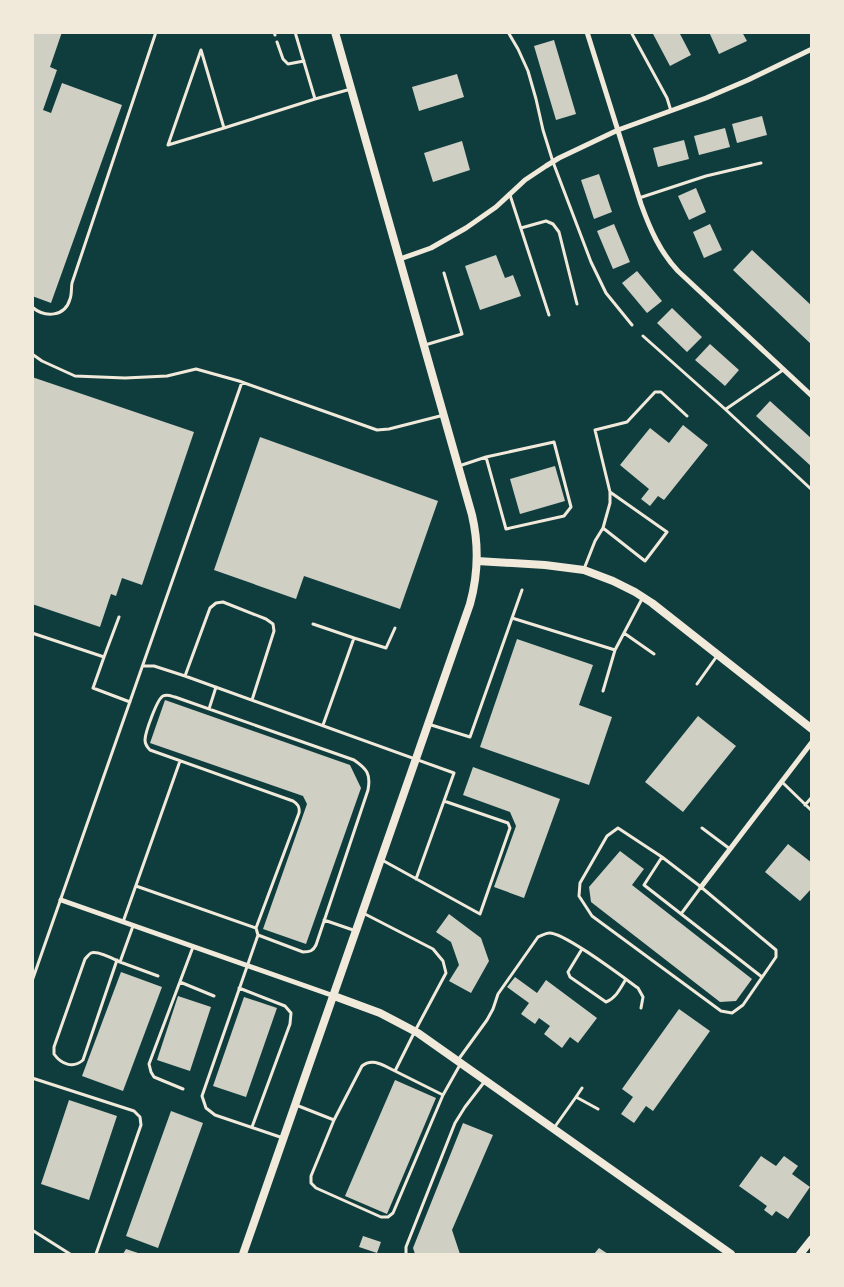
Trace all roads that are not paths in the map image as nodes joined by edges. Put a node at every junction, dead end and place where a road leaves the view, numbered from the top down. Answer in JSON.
{"nodes":[{"id":1,"x":156,"y":32,"type":"edge"},
{"id":2,"x":295,"y":32,"type":"edge"},
{"id":3,"x":335,"y":32,"type":"edge"},
{"id":4,"x":508,"y":32,"type":"edge"},
{"id":5,"x":587,"y":32,"type":"edge"},
{"id":6,"x":631,"y":32,"type":"edge"},
{"id":7,"x":277,"y":42,"type":"dead end"},
{"id":8,"x":812,"y":49,"type":"edge"},
{"id":9,"x":304,"y":60,"type":"junction"},
{"id":10,"x":351,"y":89,"type":"junction"},
{"id":11,"x":315,"y":99,"type":"junction"},
{"id":12,"x":672,"y":111,"type":"junction"},
{"id":13,"x":224,"y":128,"type":"junction"},
{"id":14,"x":618,"y":130,"type":"junction"},
{"id":15,"x":552,"y":162,"type":"junction"},
{"id":16,"x":761,"y":163,"type":"dead end"},
{"id":17,"x":510,"y":194,"type":"junction"},
{"id":18,"x":639,"y":199,"type":"junction"},
{"id":19,"x":521,"y":228,"type":"junction"},
{"id":20,"x":400,"y":259,"type":"junction"},
{"id":21,"x":444,"y":273,"type":"dead end"},
{"id":22,"x":577,"y":304,"type":"dead end"},
{"id":23,"x":32,"y":307,"type":"edge"},
{"id":24,"x":548,"y":315,"type":"dead end"},
{"id":25,"x":632,"y":325,"type":"dead end"},
{"id":26,"x":644,"y":336,"type":"dead end"},
{"id":27,"x":424,"y":345,"type":"junction"},
{"id":28,"x":32,"y":354,"type":"edge"},
{"id":29,"x":783,"y":370,"type":"junction"},
{"id":30,"x":242,"y":382,"type":"junction"},
{"id":31,"x":812,"y":396,"type":"edge"},
{"id":32,"x":726,"y":409,"type":"junction"},
{"id":33,"x":444,"y":414,"type":"junction"},
{"id":34,"x":687,"y":416,"type":"dead end"},
{"id":35,"x":486,"y":457,"type":"junction"},
{"id":36,"x":458,"y":466,"type":"junction"},
{"id":37,"x":812,"y":490,"type":"edge"},
{"id":38,"x":610,"y":492,"type":"junction"},
{"id":39,"x":603,"y":528,"type":"junction"},
{"id":40,"x":477,"y":561,"type":"junction"},
{"id":41,"x":584,"y":570,"type":"junction"},
{"id":42,"x":522,"y":590,"type":"dead end"},
{"id":43,"x":643,"y":597,"type":"junction"},
{"id":44,"x":119,"y":617,"type":"dead end"},
{"id":45,"x":512,"y":618,"type":"junction"},
{"id":46,"x":313,"y":624,"type":"dead end"},
{"id":47,"x":394,"y":628,"type":"dead end"},
{"id":48,"x":32,"y":633,"type":"edge"},
{"id":49,"x":624,"y":633,"type":"junction"},
{"id":50,"x":354,"y":638,"type":"junction"},
{"id":51,"x":615,"y":650,"type":"junction"},
{"id":52,"x":654,"y":654,"type":"dead end"},
{"id":53,"x":718,"y":656,"type":"junction"},
{"id":54,"x":104,"y":657,"type":"junction"},
{"id":55,"x":143,"y":666,"type":"junction"},
{"id":56,"x":185,"y":676,"type":"junction"},
{"id":57,"x":697,"y":684,"type":"dead end"},
{"id":58,"x":216,"y":687,"type":"junction"},
{"id":59,"x":603,"y":691,"type":"dead end"},
{"id":60,"x":252,"y":700,"type":"junction"},
{"id":61,"x":130,"y":702,"type":"junction"},
{"id":62,"x":209,"y":709,"type":"junction"},
{"id":63,"x":428,"y":724,"type":"junction"},
{"id":64,"x":323,"y":725,"type":"junction"},
{"id":65,"x":812,"y":729,"type":"edge"},
{"id":66,"x":812,"y":742,"type":"edge"},
{"id":67,"x":416,"y":759,"type":"junction"},
{"id":68,"x":180,"y":761,"type":"junction"},
{"id":69,"x":781,"y":781,"type":"junction"},
{"id":70,"x":812,"y":797,"type":"edge"},
{"id":71,"x":444,"y":801,"type":"junction"},
{"id":72,"x":805,"y":805,"type":"junction"},
{"id":73,"x":812,"y":811,"type":"edge"},
{"id":74,"x":702,"y":828,"type":"dead end"},
{"id":75,"x":730,"y":849,"type":"junction"},
{"id":76,"x":662,"y":857,"type":"junction"},
{"id":77,"x":381,"y":860,"type":"junction"},
{"id":78,"x":416,"y":879,"type":"junction"},
{"id":79,"x":136,"y":886,"type":"junction"},
{"id":80,"x":701,"y":887,"type":"junction"},
{"id":81,"x":61,"y":900,"type":"junction"},
{"id":82,"x":363,"y":912,"type":"junction"},
{"id":83,"x":681,"y":914,"type":"junction"},
{"id":84,"x":324,"y":920,"type":"junction"},
{"id":85,"x":123,"y":922,"type":"junction"},
{"id":86,"x":133,"y":925,"type":"junction"},
{"id":87,"x":256,"y":928,"type":"junction"},
{"id":88,"x":356,"y":931,"type":"junction"},
{"id":89,"x":258,"y":935,"type":"junction"},
{"id":90,"x":193,"y":946,"type":"junction"},
{"id":91,"x":582,"y":949,"type":"junction"},
{"id":92,"x":119,"y":961,"type":"junction"},
{"id":93,"x":32,"y":964,"type":"edge"},
{"id":94,"x":247,"y":965,"type":"junction"},
{"id":95,"x":38,"y":966,"type":"junction"},
{"id":96,"x":158,"y":976,"type":"dead end"},
{"id":97,"x":762,"y":977,"type":"junction"},
{"id":98,"x":626,"y":979,"type":"junction"},
{"id":99,"x":32,"y":980,"type":"edge"},
{"id":100,"x":180,"y":982,"type":"junction"},
{"id":101,"x":239,"y":988,"type":"junction"},
{"id":102,"x":214,"y":996,"type":"dead end"},
{"id":103,"x":334,"y":996,"type":"junction"},
{"id":104,"x":640,"y":1008,"type":"dead end"},
{"id":105,"x":415,"y":1031,"type":"junction"},
{"id":106,"x":459,"y":1062,"type":"junction"},
{"id":107,"x":395,"y":1071,"type":"junction"},
{"id":108,"x":33,"y":1079,"type":"edge"},
{"id":109,"x":485,"y":1080,"type":"junction"},
{"id":110,"x":183,"y":1088,"type":"dead end"},
{"id":111,"x":582,"y":1088,"type":"dead end"},
{"id":112,"x":443,"y":1095,"type":"junction"},
{"id":113,"x":576,"y":1098,"type":"junction"},
{"id":114,"x":296,"y":1105,"type":"junction"},
{"id":115,"x":598,"y":1108,"type":"dead end"},
{"id":116,"x":334,"y":1120,"type":"junction"},
{"id":117,"x":252,"y":1127,"type":"junction"},
{"id":118,"x":554,"y":1128,"type":"junction"},
{"id":119,"x":284,"y":1138,"type":"junction"},
{"id":120,"x":32,"y":1230,"type":"edge"},
{"id":121,"x":812,"y":1239,"type":"edge"},
{"id":122,"x":70,"y":1254,"type":"edge"},
{"id":123,"x":96,"y":1254,"type":"edge"},
{"id":124,"x":243,"y":1254,"type":"edge"},
{"id":125,"x":406,"y":1254,"type":"edge"},
{"id":126,"x":731,"y":1254,"type":"edge"},
{"id":127,"x":800,"y":1254,"type":"edge"}],
"edges":[{"from":1,"to":23,"type":"lane"},
{"from":2,"to":9,"type":"lane"},
{"from":3,"to":10,"type":"street"},
{"from":4,"to":15,"type":"lane"},
{"from":5,"to":14,"type":"street"},
{"from":6,"to":12,"type":"lane"},
{"from":7,"to":9,"type":"lane"},
{"from":8,"to":12,"type":"street"},
{"from":9,"to":11,"type":"lane"},
{"from":10,"to":11,"type":"lane"},
{"from":10,"to":20,"type":"street"},
{"from":11,"to":13,"type":"lane"},
{"from":12,"to":14,"type":"street"},
{"from":13,"to":13,"type":"lane"},
{"from":14,"to":15,"type":"street"},
{"from":14,"to":18,"type":"street"},
{"from":15,"to":17,"type":"street"},
{"from":15,"to":25,"type":"lane"},
{"from":16,"to":18,"type":"lane"},
{"from":17,"to":19,"type":"lane"},
{"from":17,"to":20,"type":"street"},
{"from":18,"to":29,"type":"street"},
{"from":19,"to":22,"type":"lane"},
{"from":19,"to":24,"type":"lane"},
{"from":20,"to":27,"type":"street"},
{"from":21,"to":27,"type":"lane"},
{"from":26,"to":32,"type":"lane"},
{"from":27,"to":33,"type":"street"},
{"from":28,"to":30,"type":"lane"},
{"from":29,"to":31,"type":"street"},
{"from":29,"to":32,"type":"lane"},
{"from":30,"to":33,"type":"lane"},
{"from":30,"to":55,"type":"lane"},
{"from":32,"to":37,"type":"lane"},
{"from":33,"to":36,"type":"street"},
{"from":34,"to":38,"type":"lane"},
{"from":35,"to":35,"type":"lane"},
{"from":35,"to":36,"type":"lane"},
{"from":36,"to":40,"type":"street"},
{"from":38,"to":39,"type":"lane"},
{"from":38,"to":39,"type":"lane"},
{"from":39,"to":41,"type":"lane"},
{"from":40,"to":41,"type":"street"},
{"from":40,"to":63,"type":"street"},
{"from":41,"to":43,"type":"street"},
{"from":42,"to":45,"type":"lane"},
{"from":43,"to":49,"type":"lane"},
{"from":43,"to":53,"type":"street"},
{"from":44,"to":54,"type":"lane"},
{"from":45,"to":51,"type":"lane"},
{"from":45,"to":63,"type":"lane"},
{"from":46,"to":50,"type":"lane"},
{"from":47,"to":50,"type":"lane"},
{"from":48,"to":54,"type":"lane"},
{"from":49,"to":51,"type":"lane"},
{"from":49,"to":52,"type":"lane"},
{"from":50,"to":64,"type":"lane"},
{"from":51,"to":59,"type":"lane"},
{"from":53,"to":57,"type":"lane"},
{"from":53,"to":65,"type":"street"},
{"from":54,"to":61,"type":"lane"},
{"from":55,"to":56,"type":"lane"},
{"from":55,"to":61,"type":"lane"},
{"from":56,"to":58,"type":"lane"},
{"from":56,"to":60,"type":"lane"},
{"from":58,"to":60,"type":"lane"},
{"from":58,"to":62,"type":"lane"},
{"from":60,"to":64,"type":"lane"},
{"from":61,"to":81,"type":"lane"},
{"from":62,"to":68,"type":"lane"},
{"from":62,"to":84,"type":"lane"},
{"from":63,"to":67,"type":"street"},
{"from":64,"to":67,"type":"lane"},
{"from":66,"to":69,"type":"street"},
{"from":67,"to":71,"type":"lane"},
{"from":67,"to":77,"type":"street"},
{"from":68,"to":79,"type":"lane"},
{"from":68,"to":87,"type":"lane"},
{"from":69,"to":72,"type":"lane"},
{"from":69,"to":75,"type":"street"},
{"from":70,"to":72,"type":"lane"},
{"from":71,"to":78,"type":"lane"},
{"from":71,"to":78,"type":"lane"},
{"from":72,"to":73,"type":"lane"},
{"from":74,"to":75,"type":"lane"},
{"from":75,"to":80,"type":"street"},
{"from":76,"to":80,"type":"lane"},
{"from":76,"to":83,"type":"lane"},
{"from":76,"to":97,"type":"lane"},
{"from":77,"to":78,"type":"lane"},
{"from":77,"to":82,"type":"street"},
{"from":79,"to":85,"type":"lane"},
{"from":79,"to":87,"type":"lane"},
{"from":80,"to":83,"type":"lane"},
{"from":80,"to":97,"type":"lane"},
{"from":81,"to":85,"type":"street"},
{"from":81,"to":95,"type":"lane"},
{"from":82,"to":88,"type":"street"},
{"from":82,"to":105,"type":"lane"},
{"from":83,"to":97,"type":"lane"},
{"from":84,"to":88,"type":"lane"},
{"from":84,"to":89,"type":"lane"},
{"from":85,"to":86,"type":"street"},
{"from":86,"to":90,"type":"street"},
{"from":86,"to":92,"type":"lane"},
{"from":87,"to":89,"type":"lane"},
{"from":88,"to":103,"type":"street"},
{"from":89,"to":94,"type":"lane"},
{"from":90,"to":94,"type":"street"},
{"from":90,"to":100,"type":"lane"},
{"from":91,"to":98,"type":"lane"},
{"from":91,"to":98,"type":"lane"},
{"from":91,"to":106,"type":"lane"},
{"from":92,"to":92,"type":"lane"},
{"from":92,"to":96,"type":"lane"},
{"from":93,"to":95,"type":"lane"},
{"from":94,"to":101,"type":"lane"},
{"from":94,"to":103,"type":"street"},
{"from":95,"to":99,"type":"lane"},
{"from":98,"to":104,"type":"lane"},
{"from":100,"to":102,"type":"lane"},
{"from":100,"to":110,"type":"lane"},
{"from":101,"to":117,"type":"lane"},
{"from":101,"to":117,"type":"lane"},
{"from":103,"to":105,"type":"street"},
{"from":103,"to":114,"type":"street"},
{"from":105,"to":106,"type":"street"},
{"from":105,"to":107,"type":"lane"},
{"from":106,"to":109,"type":"street"},
{"from":106,"to":112,"type":"lane"},
{"from":107,"to":112,"type":"lane"},
{"from":107,"to":116,"type":"lane"},
{"from":108,"to":123,"type":"lane"},
{"from":109,"to":118,"type":"street"},
{"from":109,"to":125,"type":"lane"},
{"from":111,"to":113,"type":"lane"},
{"from":112,"to":116,"type":"lane"},
{"from":113,"to":115,"type":"lane"},
{"from":113,"to":118,"type":"lane"},
{"from":114,"to":116,"type":"lane"},
{"from":114,"to":119,"type":"street"},
{"from":117,"to":119,"type":"lane"},
{"from":118,"to":126,"type":"street"},
{"from":119,"to":124,"type":"street"},
{"from":120,"to":122,"type":"lane"},
{"from":121,"to":127,"type":"street"}]}
